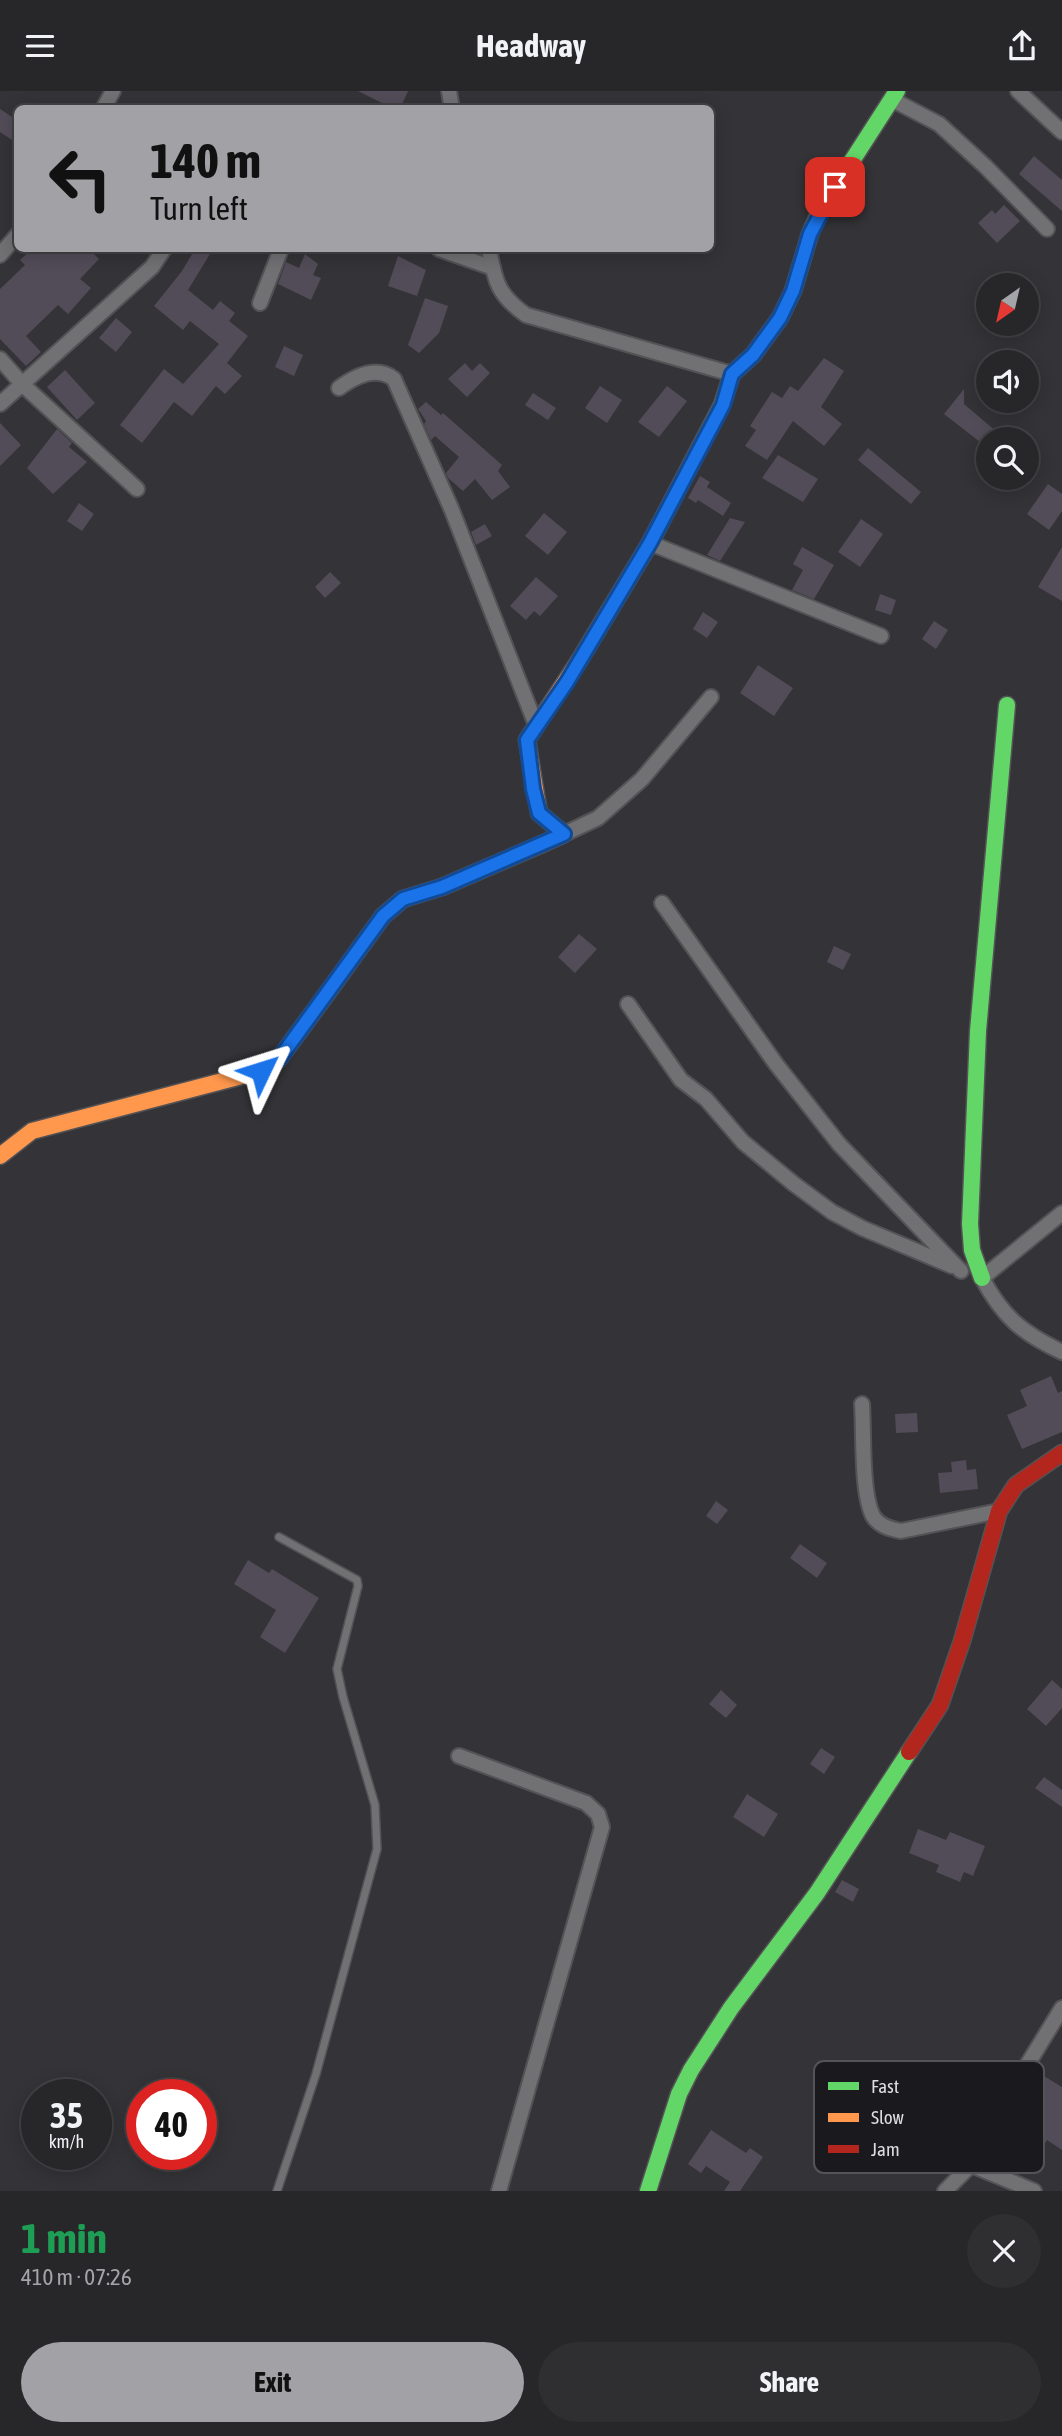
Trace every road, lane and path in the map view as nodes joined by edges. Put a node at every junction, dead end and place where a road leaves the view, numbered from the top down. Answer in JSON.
{"nodes":[{"id":1,"x":1018,"y":91,"type":"edge"},
{"id":2,"x":895,"y":96,"type":"edge"},
{"id":3,"x":1062,"y":132,"type":"edge"},
{"id":4,"x":1047,"y":229,"type":"dead end"},
{"id":5,"x":14,"y":238,"type":"edge"},
{"id":6,"x":162,"y":252,"type":"edge"},
{"id":7,"x":280,"y":252,"type":"edge"},
{"id":8,"x":448,"y":252,"type":"edge"},
{"id":9,"x":490,"y":252,"type":"edge"},
{"id":10,"x":0,"y":254,"type":"edge"},
{"id":11,"x":493,"y":268,"type":"junction"},
{"id":12,"x":260,"y":303,"type":"dead end"},
{"id":13,"x":0,"y":359,"type":"edge"},
{"id":14,"x":732,"y":374,"type":"junction"},
{"id":15,"x":23,"y":385,"type":"junction"},
{"id":16,"x":339,"y":389,"type":"dead end"},
{"id":17,"x":0,"y":404,"type":"edge"},
{"id":18,"x":136,"y":489,"type":"dead end"},
{"id":19,"x":650,"y":543,"type":"junction"},
{"id":20,"x":881,"y":636,"type":"dead end"},
{"id":21,"x":710,"y":697,"type":"dead end"},
{"id":22,"x":1007,"y":705,"type":"dead end"},
{"id":23,"x":536,"y":725,"type":"junction"},
{"id":24,"x":564,"y":834,"type":"junction"},
{"id":25,"x":662,"y":903,"type":"dead end"},
{"id":26,"x":628,"y":1004,"type":"dead end"},
{"id":27,"x":0,"y":1156,"type":"edge"},
{"id":28,"x":1062,"y":1213,"type":"edge"},
{"id":29,"x":961,"y":1271,"type":"junction"},
{"id":30,"x":982,"y":1278,"type":"junction"},
{"id":31,"x":1062,"y":1352,"type":"edge"},
{"id":32,"x":862,"y":1404,"type":"dead end"},
{"id":33,"x":1062,"y":1453,"type":"edge"},
{"id":34,"x":999,"y":1511,"type":"junction"},
{"id":35,"x":279,"y":1537,"type":"dead end"},
{"id":36,"x":459,"y":1756,"type":"dead end"},
{"id":37,"x":1062,"y":2008,"type":"edge"},
{"id":38,"x":1030,"y":2061,"type":"edge"},
{"id":39,"x":963,"y":2173,"type":"edge"},
{"id":40,"x":990,"y":2173,"type":"edge"},
{"id":41,"x":277,"y":2191,"type":"edge"},
{"id":42,"x":499,"y":2191,"type":"edge"},
{"id":43,"x":648,"y":2191,"type":"edge"},
{"id":44,"x":945,"y":2191,"type":"edge"},
{"id":45,"x":1034,"y":2191,"type":"edge"}],
"edges":[{"from":1,"to":3,"type":"street"},
{"from":2,"to":4,"type":"street"},
{"from":2,"to":14,"type":"street"},
{"from":5,"to":10,"type":"street"},
{"from":6,"to":15,"type":"street"},
{"from":7,"to":12,"type":"street"},
{"from":8,"to":11,"type":"street"},
{"from":9,"to":11,"type":"street"},
{"from":11,"to":14,"type":"street"},
{"from":13,"to":15,"type":"street"},
{"from":14,"to":19,"type":"street"},
{"from":15,"to":17,"type":"street"},
{"from":15,"to":18,"type":"street"},
{"from":16,"to":23,"type":"street"},
{"from":19,"to":20,"type":"street"},
{"from":19,"to":23,"type":"street"},
{"from":21,"to":24,"type":"street"},
{"from":22,"to":30,"type":"street"},
{"from":23,"to":24,"type":"street"},
{"from":24,"to":27,"type":"street"},
{"from":25,"to":29,"type":"street"},
{"from":26,"to":29,"type":"street"},
{"from":28,"to":30,"type":"street"},
{"from":29,"to":30,"type":"street"},
{"from":30,"to":31,"type":"street"},
{"from":32,"to":34,"type":"street"},
{"from":33,"to":34,"type":"street"},
{"from":34,"to":43,"type":"street"},
{"from":35,"to":41,"type":"lane"},
{"from":36,"to":42,"type":"street"},
{"from":37,"to":38,"type":"street"},
{"from":39,"to":44,"type":"street"},
{"from":40,"to":45,"type":"street"}]}
